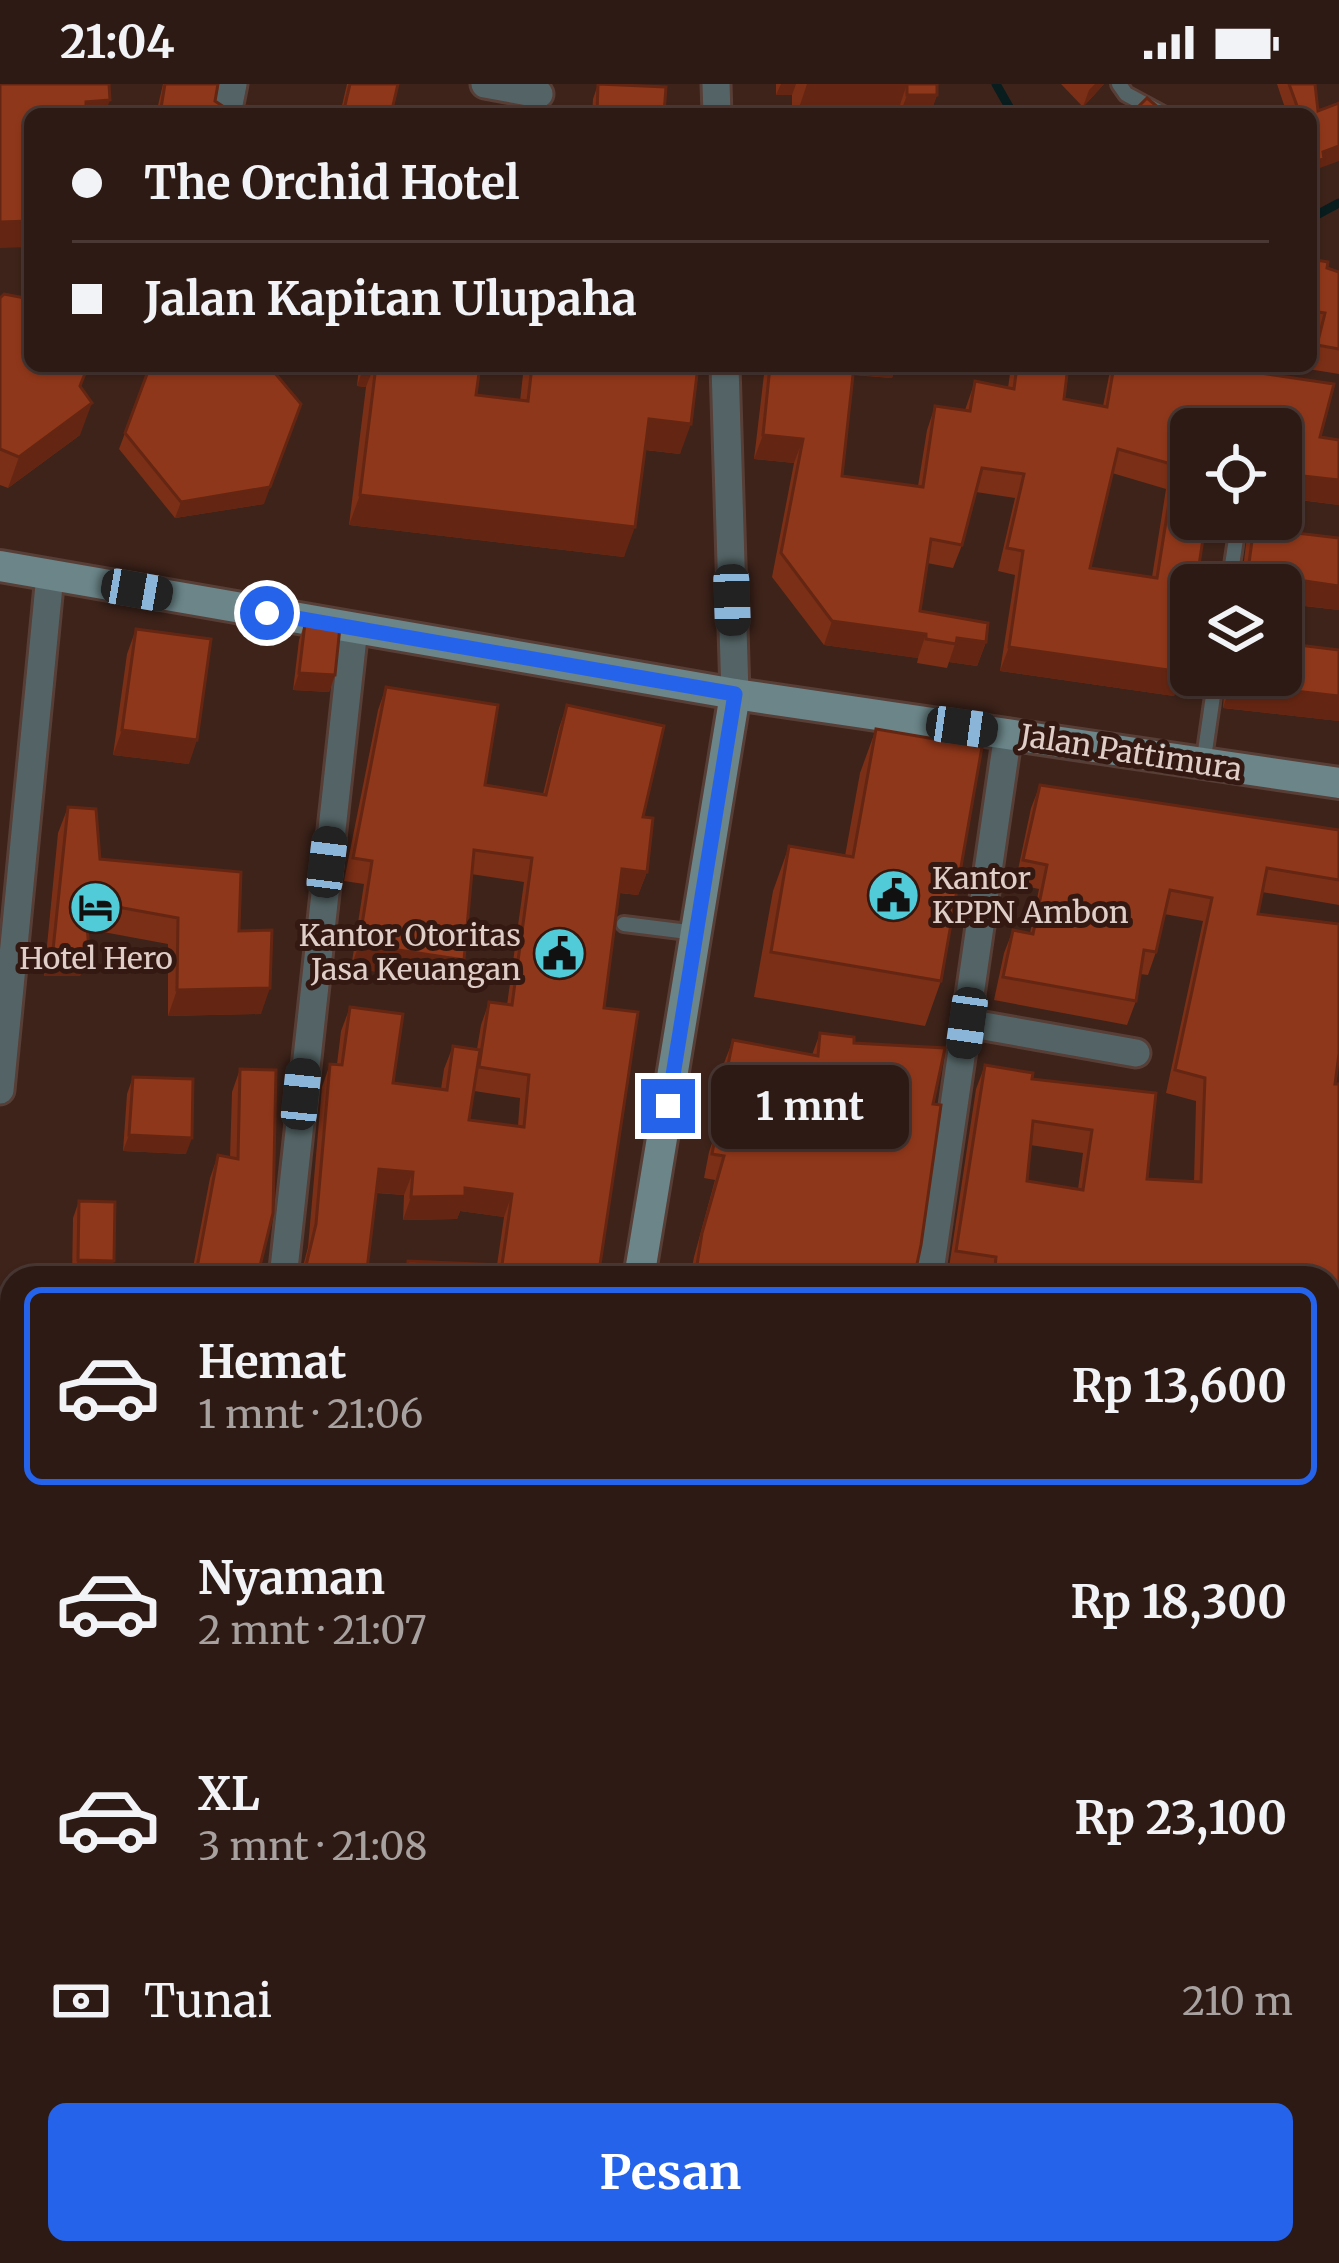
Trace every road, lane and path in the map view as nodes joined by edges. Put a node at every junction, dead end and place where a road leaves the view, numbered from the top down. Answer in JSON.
{"nodes":[{"id":1,"x":485,"y":84,"type":"edge"},
{"id":2,"x":1119,"y":84,"type":"edge"},
{"id":3,"x":539,"y":94,"type":"dead end"},
{"id":4,"x":1154,"y":108,"type":"edge"},
{"id":5,"x":725,"y":372,"type":"edge"},
{"id":6,"x":0,"y":566,"type":"edge"},
{"id":7,"x":50,"y":575,"type":"junction"},
{"id":8,"x":354,"y":628,"type":"junction"},
{"id":9,"x":735,"y":694,"type":"junction"},
{"id":10,"x":1213,"y":696,"type":"edge"},
{"id":11,"x":1008,"y":734,"type":"junction"},
{"id":12,"x":1203,"y":765,"type":"junction"},
{"id":13,"x":1339,"y":783,"type":"edge"},
{"id":14,"x":624,"y":924,"type":"dead end"},
{"id":15,"x":696,"y":933,"type":"junction"},
{"id":16,"x":967,"y":1023,"type":"junction"},
{"id":17,"x":1136,"y":1054,"type":"dead end"},
{"id":18,"x":0,"y":1090,"type":"edge"},
{"id":19,"x":284,"y":1266,"type":"edge"},
{"id":20,"x":641,"y":1266,"type":"edge"},
{"id":21,"x":931,"y":1266,"type":"edge"}],
"edges":[{"from":1,"to":3,"type":"street"},
{"from":2,"to":4,"type":"lane"},
{"from":5,"to":9,"type":"street"},
{"from":6,"to":7,"type":"main road","name":"Jalan Pattimura"},
{"from":7,"to":8,"type":"main road","name":"Jalan Pattimura"},
{"from":7,"to":18,"type":"street"},
{"from":8,"to":9,"type":"main road","name":"Jalan Pattimura"},
{"from":8,"to":19,"type":"street"},
{"from":9,"to":11,"type":"main road","name":"Jalan Pattimura"},
{"from":9,"to":15,"type":"main road"},
{"from":10,"to":12,"type":"lane"},
{"from":11,"to":12,"type":"main road","name":"Jalan Pattimura"},
{"from":11,"to":16,"type":"street"},
{"from":12,"to":13,"type":"main road","name":"Jalan Pattimura"},
{"from":14,"to":15,"type":"lane"},
{"from":15,"to":20,"type":"main road"},
{"from":16,"to":17,"type":"street"},
{"from":16,"to":21,"type":"street"}]}
